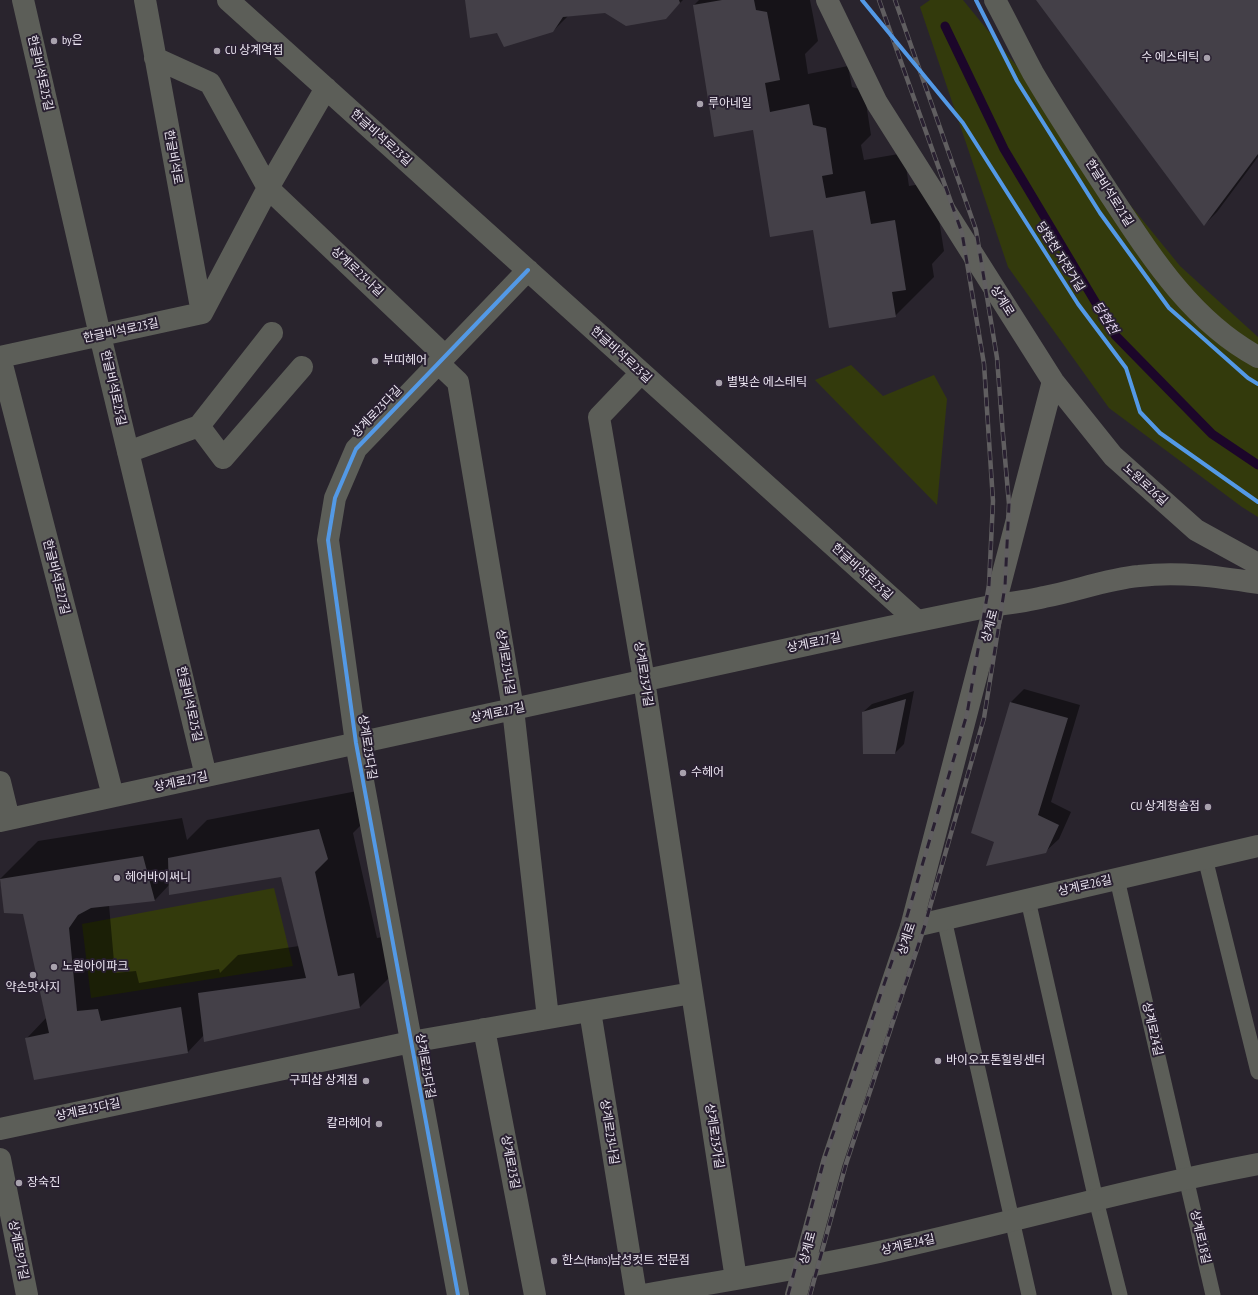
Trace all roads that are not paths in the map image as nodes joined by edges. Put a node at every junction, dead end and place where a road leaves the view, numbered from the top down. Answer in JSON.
{"nodes":[{"id":1,"x":23,"y":0,"type":"edge"},
{"id":2,"x":145,"y":0,"type":"edge"},
{"id":3,"x":228,"y":0,"type":"edge"},
{"id":4,"x":828,"y":0,"type":"edge"},
{"id":5,"x":996,"y":0,"type":"edge"},
{"id":6,"x":155,"y":58,"type":"junction"},
{"id":7,"x":326,"y":88,"type":"junction"},
{"id":8,"x":268,"y":188,"type":"junction"},
{"id":9,"x":528,"y":270,"type":"junction"},
{"id":10,"x":202,"y":313,"type":"junction"},
{"id":11,"x":272,"y":333,"type":"dead end"},
{"id":12,"x":100,"y":335,"type":"junction"},
{"id":13,"x":0,"y":357,"type":"edge"},
{"id":14,"x":1258,"y":357,"type":"edge"},
{"id":15,"x":442,"y":359,"type":"junction"},
{"id":16,"x":302,"y":367,"type":"dead end"},
{"id":17,"x":641,"y":373,"type":"junction"},
{"id":18,"x":1053,"y":381,"type":"junction"},
{"id":19,"x":200,"y":426,"type":"junction"},
{"id":20,"x":128,"y":452,"type":"junction"},
{"id":21,"x":1258,"y":564,"type":"edge"},
{"id":22,"x":1258,"y":583,"type":"edge"},
{"id":23,"x":996,"y":605,"type":"junction"},
{"id":24,"x":917,"y":621,"type":"junction"},
{"id":25,"x":644,"y":680,"type":"junction"},
{"id":26,"x":513,"y":709,"type":"junction"},
{"id":27,"x":356,"y":743,"type":"junction"},
{"id":28,"x":206,"y":776,"type":"junction"},
{"id":29,"x":0,"y":782,"type":"edge"},
{"id":30,"x":113,"y":796,"type":"junction"},
{"id":31,"x":4,"y":820,"type":"edge"},
{"id":32,"x":1258,"y":846,"type":"edge"},
{"id":33,"x":1205,"y":858,"type":"junction"},
{"id":34,"x":1117,"y":879,"type":"junction"},
{"id":35,"x":1028,"y":900,"type":"junction"},
{"id":36,"x":944,"y":919,"type":"junction"},
{"id":37,"x":911,"y":927,"type":"junction"},
{"id":38,"x":692,"y":993,"type":"junction"},
{"id":39,"x":590,"y":1011,"type":"junction"},
{"id":40,"x":548,"y":1018,"type":"junction"},
{"id":41,"x":484,"y":1029,"type":"junction"},
{"id":42,"x":411,"y":1042,"type":"junction"},
{"id":43,"x":1258,"y":1072,"type":"edge"},
{"id":44,"x":0,"y":1129,"type":"edge"},
{"id":45,"x":0,"y":1159,"type":"edge"},
{"id":46,"x":1258,"y":1164,"type":"edge"},
{"id":47,"x":1187,"y":1180,"type":"junction"},
{"id":48,"x":1096,"y":1200,"type":"junction"},
{"id":49,"x":1013,"y":1220,"type":"junction"},
{"id":50,"x":803,"y":1267,"type":"junction"},
{"id":51,"x":736,"y":1279,"type":"junction"},
{"id":52,"x":27,"y":1295,"type":"edge"},
{"id":53,"x":458,"y":1295,"type":"edge"},
{"id":54,"x":535,"y":1295,"type":"edge"},
{"id":55,"x":636,"y":1295,"type":"edge"},
{"id":56,"x":643,"y":1295,"type":"edge"},
{"id":57,"x":796,"y":1295,"type":"edge"},
{"id":58,"x":1029,"y":1295,"type":"edge"},
{"id":59,"x":1120,"y":1295,"type":"edge"},
{"id":60,"x":1213,"y":1295,"type":"edge"}],
"edges":[{"from":1,"to":12,"type":"street","name":"한글비석로25길"},
{"from":2,"to":6,"type":"street","name":"한글비석로"},
{"from":3,"to":7,"type":"street","name":"한글비석로23길"},
{"from":4,"to":18,"type":"main road","name":"상계로"},
{"from":5,"to":14,"type":"street","name":"한글비석로21길"},
{"from":6,"to":8,"type":"street","name":"상계로23나길"},
{"from":6,"to":10,"type":"street","name":"한글비석로"},
{"from":7,"to":8,"type":"street"},
{"from":7,"to":9,"type":"street","name":"한글비석로23길"},
{"from":8,"to":10,"type":"street"},
{"from":8,"to":15,"type":"street","name":"상계로23나길"},
{"from":9,"to":15,"type":"street","name":"상계로23다길"},
{"from":9,"to":17,"type":"street","name":"한글비석로23길"},
{"from":10,"to":12,"type":"street","name":"한글비석로23길"},
{"from":11,"to":19,"type":"street"},
{"from":12,"to":13,"type":"street","name":"한글비석로23길"},
{"from":12,"to":20,"type":"street","name":"한글비석로25길"},
{"from":13,"to":30,"type":"street","name":"한글비석로27길"},
{"from":15,"to":26,"type":"street","name":"상계로23나길"},
{"from":15,"to":27,"type":"street","name":"상계로23다길"},
{"from":16,"to":19,"type":"street"},
{"from":17,"to":24,"type":"street","name":"한글비석로23길"},
{"from":17,"to":25,"type":"street","name":"상계로23가길"},
{"from":18,"to":21,"type":"main road","name":"노원로26길"},
{"from":18,"to":23,"type":"main road","name":"상계로"},
{"from":19,"to":20,"type":"street"},
{"from":20,"to":28,"type":"street","name":"한글비석로25길"},
{"from":22,"to":23,"type":"main road"},
{"from":23,"to":24,"type":"street","name":"상계로27길"},
{"from":23,"to":37,"type":"main road","name":"상계로"},
{"from":24,"to":25,"type":"street","name":"상계로27길"},
{"from":25,"to":26,"type":"street","name":"상계로27길"},
{"from":25,"to":38,"type":"street","name":"상계로23가길"},
{"from":26,"to":27,"type":"street","name":"상계로27길"},
{"from":26,"to":40,"type":"street","name":"상계로23나길"},
{"from":27,"to":28,"type":"street","name":"상계로27길"},
{"from":27,"to":42,"type":"street","name":"상계로23다길"},
{"from":28,"to":30,"type":"street","name":"상계로27길"},
{"from":29,"to":31,"type":"street"},
{"from":30,"to":31,"type":"street","name":"상계로27길"},
{"from":32,"to":33,"type":"street","name":"상계로26길"},
{"from":33,"to":34,"type":"street","name":"상계로26길"},
{"from":33,"to":43,"type":"lane"},
{"from":34,"to":35,"type":"street","name":"상계로26길"},
{"from":34,"to":47,"type":"lane","name":"상계로24길"},
{"from":35,"to":36,"type":"street","name":"상계로26길"},
{"from":35,"to":48,"type":"lane"},
{"from":36,"to":37,"type":"street","name":"상계로26길"},
{"from":36,"to":49,"type":"lane"},
{"from":37,"to":50,"type":"main road","name":"상계로"},
{"from":38,"to":39,"type":"street"},
{"from":38,"to":51,"type":"street","name":"상계로23가길"},
{"from":39,"to":40,"type":"street"},
{"from":39,"to":55,"type":"street","name":"상계로23나길"},
{"from":40,"to":41,"type":"street"},
{"from":41,"to":42,"type":"street"},
{"from":41,"to":54,"type":"street","name":"상계로23길"},
{"from":42,"to":44,"type":"street","name":"상계로23다길"},
{"from":42,"to":53,"type":"street","name":"상계로23다길"},
{"from":45,"to":52,"type":"street","name":"상계로9가길"},
{"from":46,"to":47,"type":"street","name":"상계로24길"},
{"from":47,"to":48,"type":"street","name":"상계로24길"},
{"from":47,"to":60,"type":"lane","name":"상계로18길"},
{"from":48,"to":49,"type":"street","name":"상계로24길"},
{"from":48,"to":59,"type":"lane"},
{"from":49,"to":50,"type":"street","name":"상계로24길"},
{"from":49,"to":58,"type":"lane"},
{"from":50,"to":51,"type":"street"},
{"from":50,"to":57,"type":"main road","name":"상계로"},
{"from":51,"to":56,"type":"street"}]}
